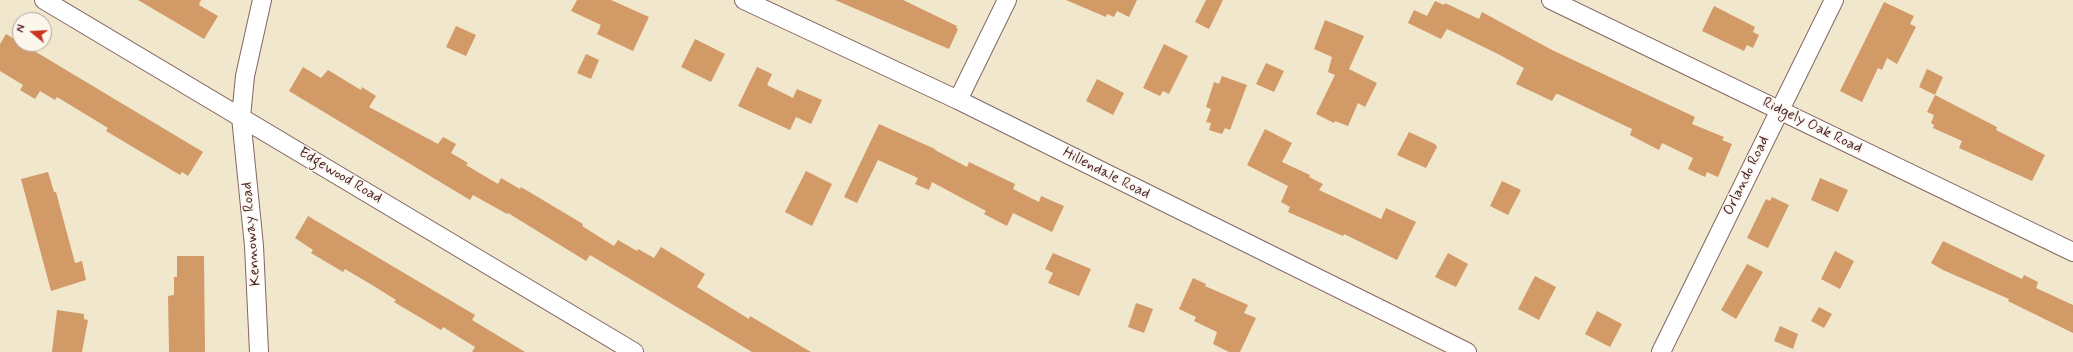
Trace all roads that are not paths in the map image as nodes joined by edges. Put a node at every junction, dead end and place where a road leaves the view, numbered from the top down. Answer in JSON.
{"nodes":[{"id":1,"x":44,"y":0,"type":"edge"},
{"id":2,"x":262,"y":0,"type":"edge"},
{"id":3,"x":744,"y":0,"type":"edge"},
{"id":4,"x":1007,"y":0,"type":"edge"},
{"id":5,"x":1551,"y":0,"type":"edge"},
{"id":6,"x":1834,"y":0,"type":"edge"},
{"id":7,"x":958,"y":100,"type":"junction"},
{"id":8,"x":1779,"y":110,"type":"junction"},
{"id":9,"x":241,"y":117,"type":"junction"},
{"id":10,"x":2073,"y":252,"type":"edge"},
{"id":11,"x":259,"y":352,"type":"edge"},
{"id":12,"x":634,"y":352,"type":"edge"},
{"id":13,"x":1467,"y":352,"type":"edge"},
{"id":14,"x":1661,"y":352,"type":"edge"}],
"edges":[{"from":1,"to":9,"type":"street","name":"Edgewood Road"},
{"from":2,"to":9,"type":"street","name":"Kennoway Road"},
{"from":3,"to":7,"type":"street","name":"Hillendale Road"},
{"from":4,"to":7,"type":"street"},
{"from":5,"to":8,"type":"street","name":"Ridgely Oak Road"},
{"from":6,"to":8,"type":"street","name":"Orlando Road"},
{"from":7,"to":13,"type":"street","name":"Hillendale Road"},
{"from":8,"to":10,"type":"street","name":"Ridgely Oak Road"},
{"from":8,"to":14,"type":"street","name":"Orlando Road"},
{"from":9,"to":11,"type":"street","name":"Kennoway Road"},
{"from":9,"to":12,"type":"street","name":"Edgewood Road"}]}
